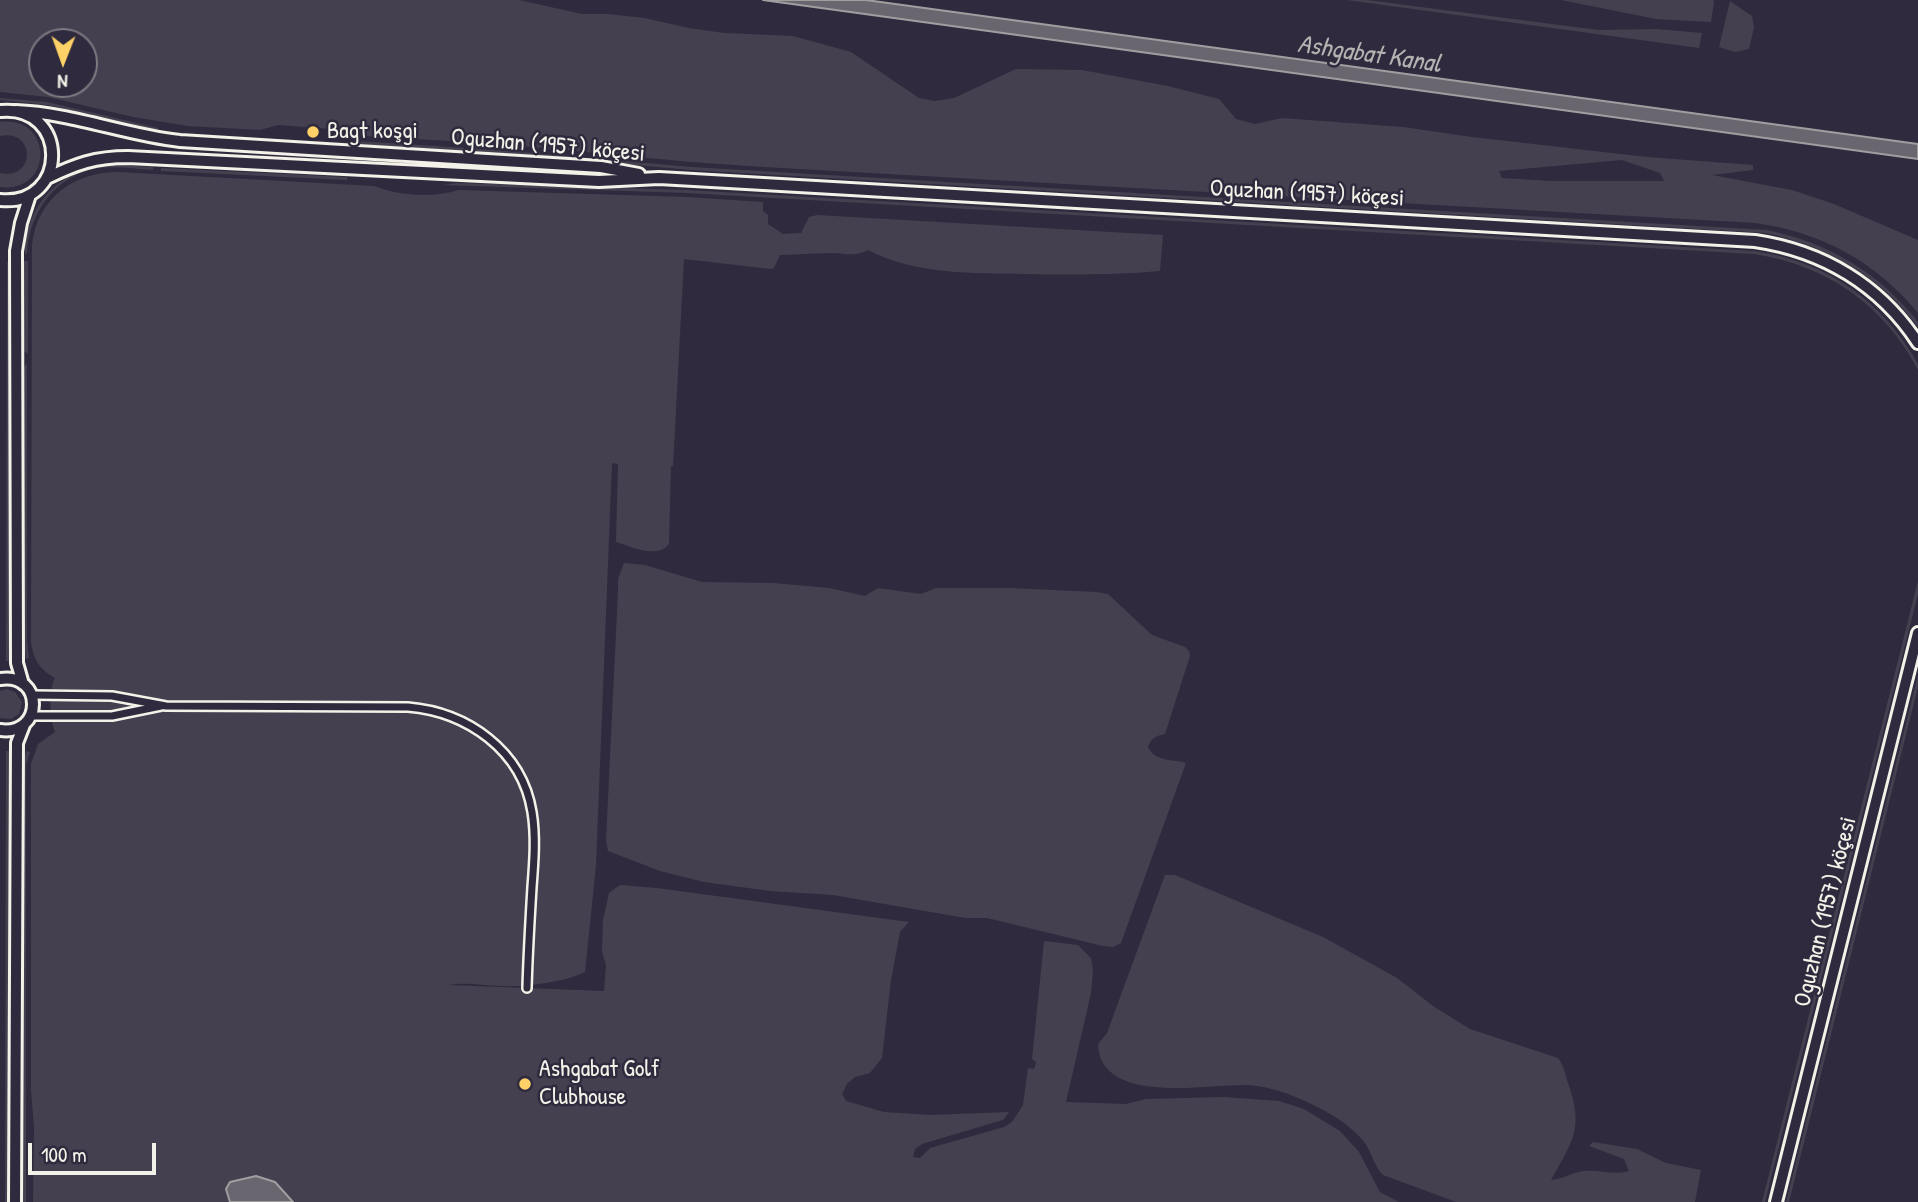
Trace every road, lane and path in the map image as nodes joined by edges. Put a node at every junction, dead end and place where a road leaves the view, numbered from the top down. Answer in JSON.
{"nodes":[{"id":1,"x":0,"y":111,"type":"edge"},
{"id":2,"x":16,"y":111,"type":"junction"},
{"id":3,"x":47,"y":178,"type":"junction"},
{"id":4,"x":659,"y":178,"type":"junction"},
{"id":5,"x":30,"y":195,"type":"junction"},
{"id":6,"x":0,"y":200,"type":"edge"},
{"id":7,"x":1918,"y":343,"type":"edge"},
{"id":8,"x":1918,"y":632,"type":"edge"},
{"id":9,"x":0,"y":680,"type":"edge"},
{"id":10,"x":23,"y":684,"type":"junction"},
{"id":11,"x":32,"y":695,"type":"junction"},
{"id":12,"x":166,"y":706,"type":"junction"},
{"id":13,"x":27,"y":721,"type":"junction"},
{"id":14,"x":0,"y":730,"type":"edge"},
{"id":15,"x":527,"y":988,"type":"dead end"},
{"id":16,"x":15,"y":1202,"type":"edge"},
{"id":17,"x":1776,"y":1202,"type":"edge"}],
"edges":[{"from":1,"to":2,"type":"main road","name":"Oguzhan (1957) köçesi"},
{"from":2,"to":3,"type":"main road"},
{"from":2,"to":4,"type":"main road","name":"Oguzhan (1957) köçesi"},
{"from":3,"to":4,"type":"main road","name":"Oguzhan (1957) köçesi"},
{"from":3,"to":5,"type":"main road","name":"Oguzhan (1957) köçesi"},
{"from":4,"to":7,"type":"main road","name":"Oguzhan (1957) köçesi"},
{"from":5,"to":6,"type":"main road"},
{"from":5,"to":10,"type":"main road"},
{"from":8,"to":17,"type":"main road","name":"Oguzhan (1957) köçesi"},
{"from":9,"to":10,"type":"main road"},
{"from":10,"to":11,"type":"main road"},
{"from":11,"to":12,"type":"street"},
{"from":11,"to":13,"type":"main road"},
{"from":12,"to":13,"type":"street"},
{"from":12,"to":15,"type":"street"},
{"from":13,"to":14,"type":"main road"},
{"from":13,"to":16,"type":"main road"}]}
